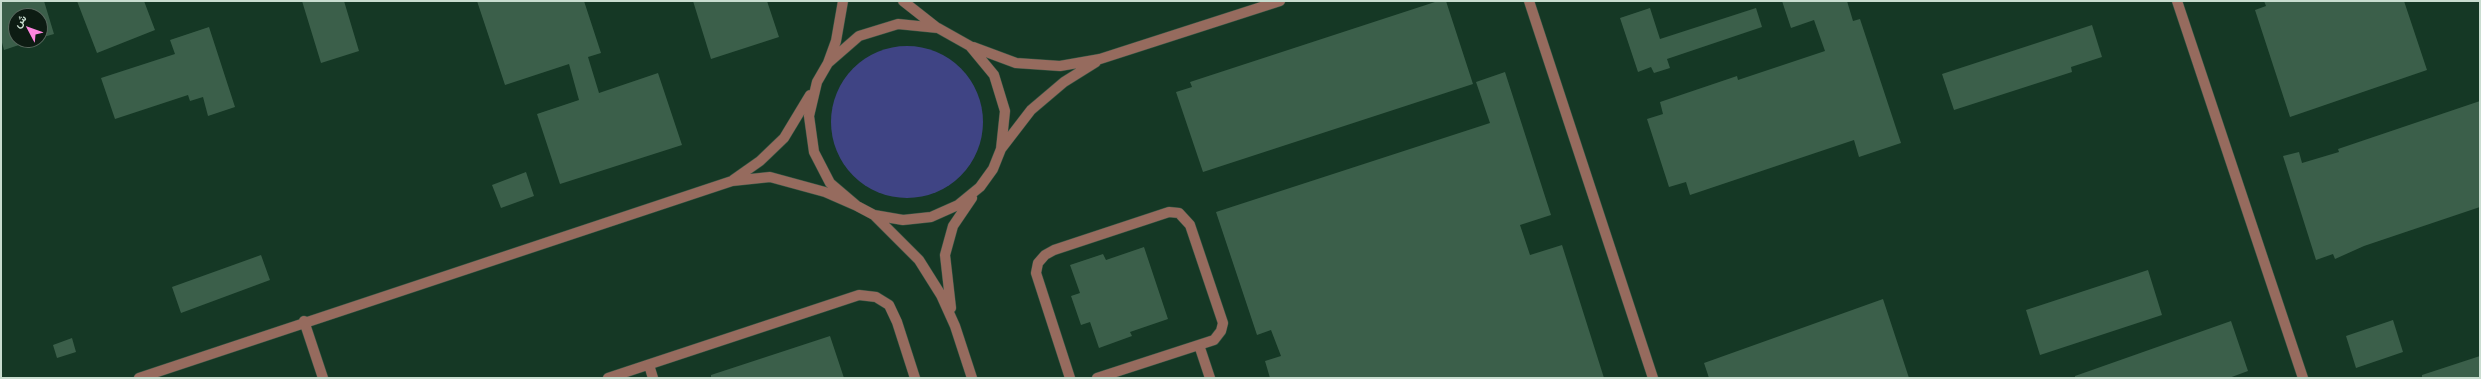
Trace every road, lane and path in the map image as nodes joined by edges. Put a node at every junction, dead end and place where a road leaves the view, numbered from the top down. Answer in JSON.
{"nodes":[{"id":1,"x":842,"y":1,"type":"edge"},
{"id":2,"x":903,"y":1,"type":"edge"},
{"id":3,"x":1280,"y":1,"type":"edge"},
{"id":4,"x":1528,"y":1,"type":"edge"},
{"id":5,"x":2177,"y":1,"type":"edge"},
{"id":6,"x":938,"y":28,"type":"junction"},
{"id":7,"x":970,"y":46,"type":"junction"},
{"id":8,"x":1100,"y":59,"type":"junction"},
{"id":9,"x":828,"y":63,"type":"junction"},
{"id":10,"x":818,"y":82,"type":"junction"},
{"id":11,"x":1001,"y":149,"type":"junction"},
{"id":12,"x":732,"y":181,"type":"junction"},
{"id":13,"x":980,"y":187,"type":"junction"},
{"id":14,"x":857,"y":206,"type":"junction"},
{"id":15,"x":874,"y":214,"type":"junction"},
{"id":16,"x":304,"y":321,"type":"junction"},
{"id":17,"x":955,"y":326,"type":"junction"},
{"id":18,"x":1199,"y":345,"type":"junction"},
{"id":19,"x":649,"y":365,"type":"junction"},
{"id":20,"x":139,"y":378,"type":"edge"},
{"id":21,"x":323,"y":378,"type":"edge"},
{"id":22,"x":608,"y":378,"type":"edge"},
{"id":23,"x":653,"y":378,"type":"edge"},
{"id":24,"x":915,"y":378,"type":"edge"},
{"id":25,"x":972,"y":378,"type":"edge"},
{"id":26,"x":1070,"y":378,"type":"edge"},
{"id":27,"x":1097,"y":378,"type":"edge"},
{"id":28,"x":1210,"y":378,"type":"edge"},
{"id":29,"x":1653,"y":378,"type":"edge"},
{"id":30,"x":2303,"y":378,"type":"edge"}],
"edges":[{"from":1,"to":9,"type":"street"},
{"from":2,"to":6,"type":"street"},
{"from":3,"to":8,"type":"street"},
{"from":4,"to":29,"type":"street"},
{"from":5,"to":30,"type":"street"},
{"from":6,"to":7,"type":"street"},
{"from":6,"to":9,"type":"street"},
{"from":7,"to":8,"type":"street"},
{"from":7,"to":11,"type":"street"},
{"from":8,"to":11,"type":"street"},
{"from":9,"to":10,"type":"street"},
{"from":10,"to":12,"type":"street"},
{"from":10,"to":14,"type":"street"},
{"from":11,"to":13,"type":"street"},
{"from":12,"to":14,"type":"street"},
{"from":12,"to":16,"type":"street"},
{"from":13,"to":15,"type":"street"},
{"from":13,"to":17,"type":"street"},
{"from":14,"to":15,"type":"street"},
{"from":15,"to":17,"type":"street"},
{"from":16,"to":20,"type":"street"},
{"from":16,"to":21,"type":"street"},
{"from":17,"to":25,"type":"street"},
{"from":18,"to":26,"type":"street"},
{"from":18,"to":27,"type":"street"},
{"from":18,"to":28,"type":"street"},
{"from":19,"to":22,"type":"street"},
{"from":19,"to":23,"type":"street"},
{"from":19,"to":24,"type":"street"}]}
